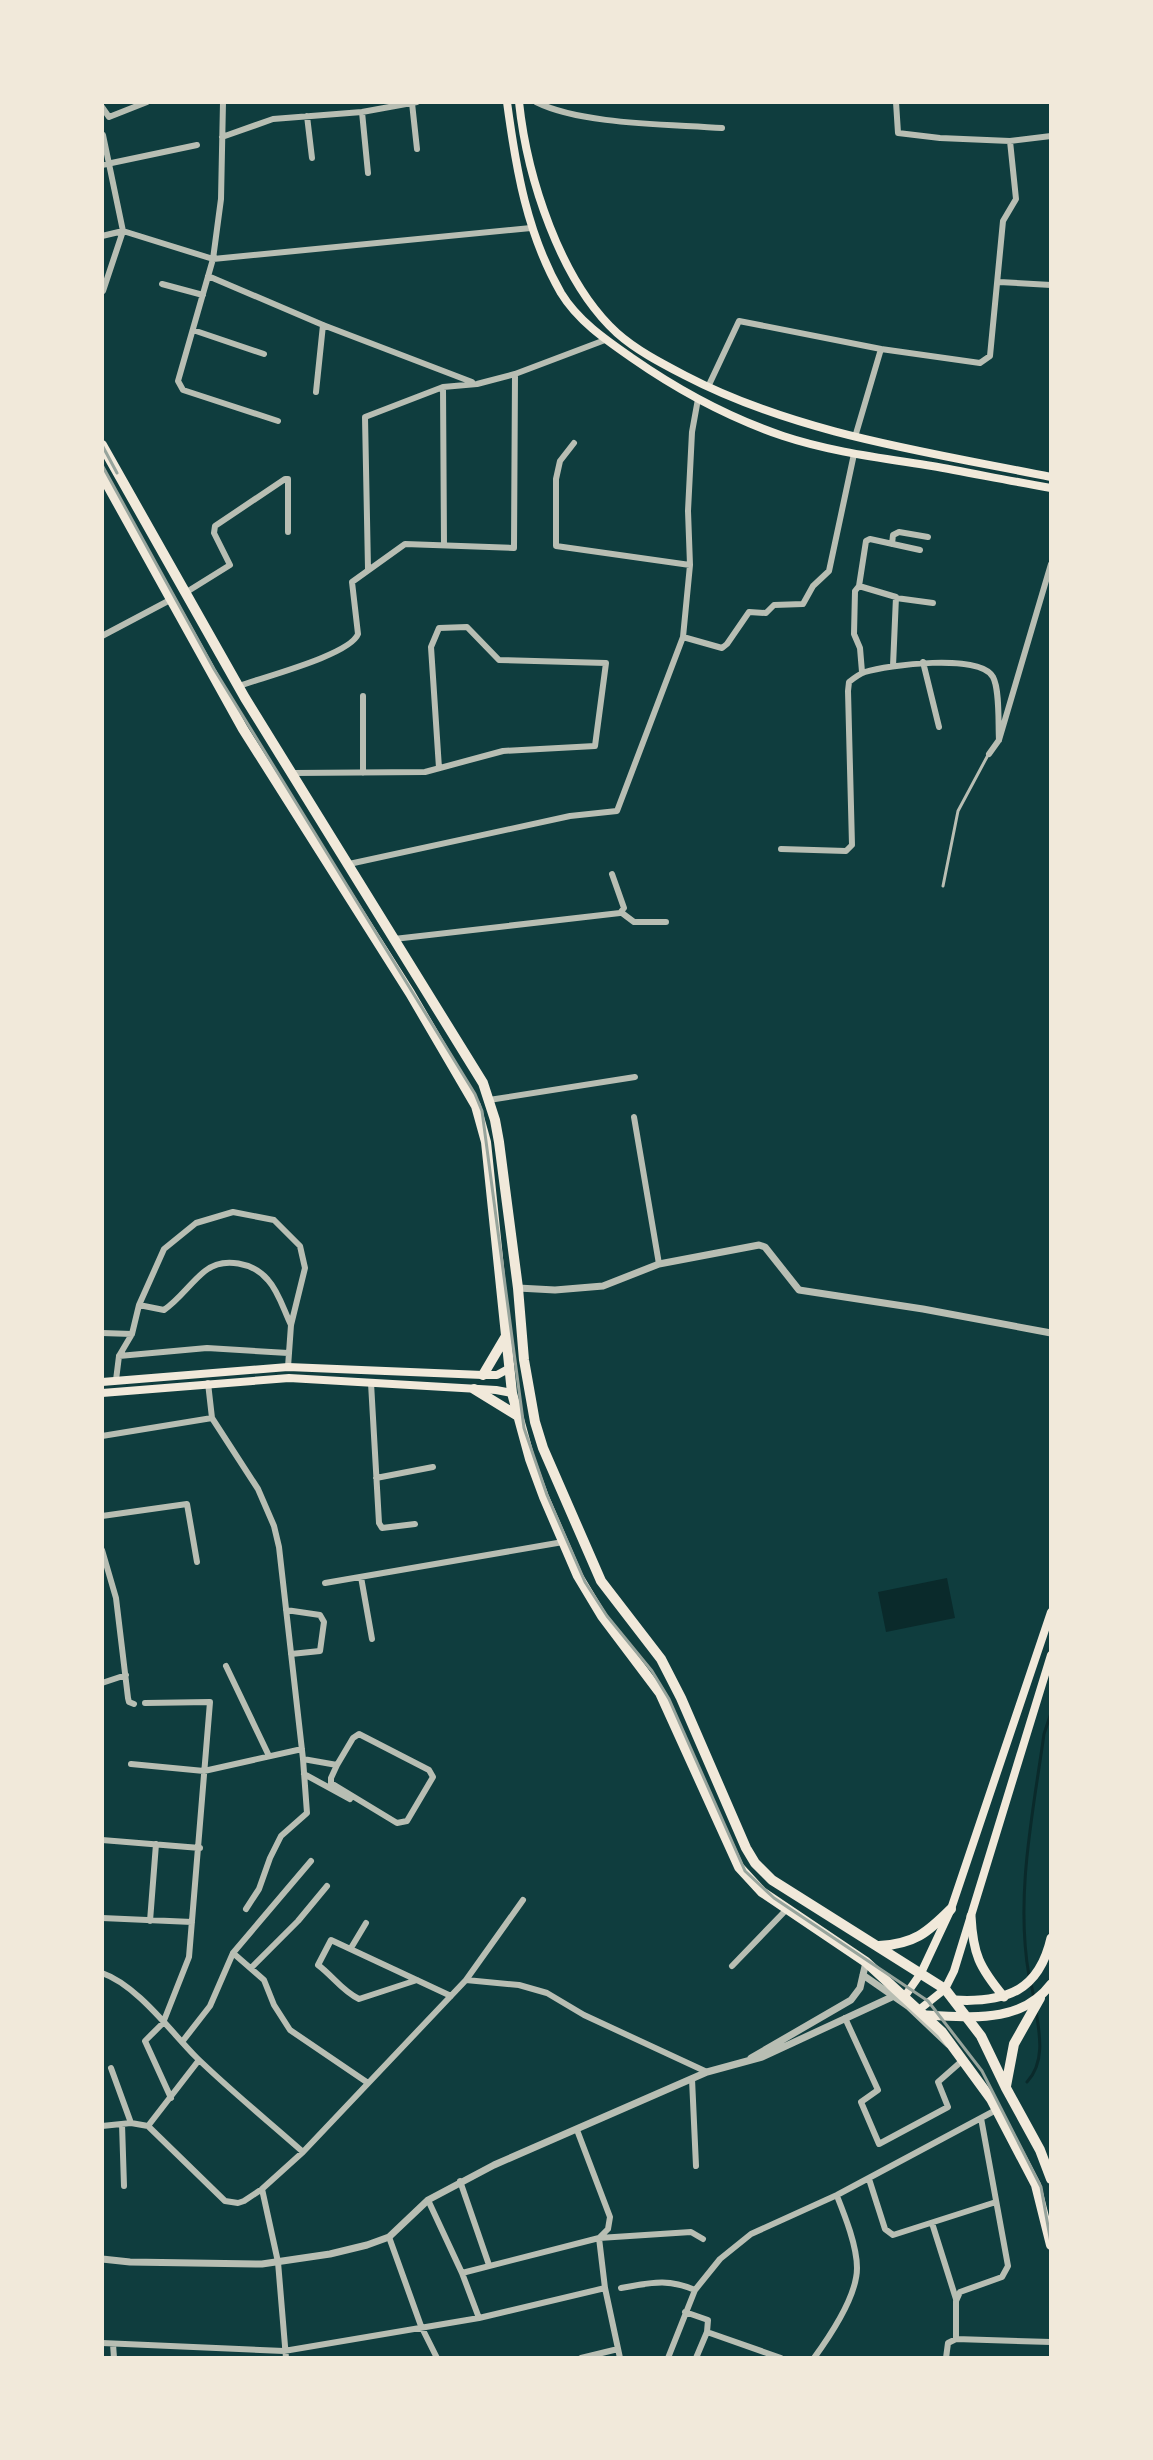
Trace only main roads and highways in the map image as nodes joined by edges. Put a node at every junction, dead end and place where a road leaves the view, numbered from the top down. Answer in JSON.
{"nodes":[{"id":1,"x":507,"y":102,"type":"edge"},
{"id":2,"x":519,"y":102,"type":"edge"},
{"id":3,"x":102,"y":445,"type":"edge"},
{"id":4,"x":102,"y":475,"type":"edge"},
{"id":5,"x":1051,"y":477,"type":"edge"},
{"id":6,"x":1051,"y":488,"type":"edge"},
{"id":7,"x":188,"y":598,"type":"junction"},
{"id":8,"x":177,"y":612,"type":"junction"},
{"id":9,"x":461,"y":1046,"type":"junction"},
{"id":10,"x":445,"y":1053,"type":"junction"},
{"id":11,"x":507,"y":1333,"type":"junction"},
{"id":12,"x":510,"y":1368,"type":"junction"},
{"id":13,"x":483,"y":1375,"type":"junction"},
{"id":14,"x":497,"y":1375,"type":"junction"},
{"id":15,"x":102,"y":1382,"type":"edge"},
{"id":16,"x":474,"y":1389,"type":"junction"},
{"id":17,"x":496,"y":1390,"type":"junction"},
{"id":18,"x":102,"y":1393,"type":"edge"},
{"id":19,"x":512,"y":1393,"type":"junction"},
{"id":20,"x":518,"y":1416,"type":"junction"},
{"id":21,"x":593,"y":1564,"type":"junction"},
{"id":22,"x":578,"y":1576,"type":"junction"},
{"id":23,"x":1051,"y":1612,"type":"edge"},
{"id":24,"x":1051,"y":1655,"type":"edge"},
{"id":25,"x":951,"y":1909,"type":"junction"},
{"id":26,"x":971,"y":1916,"type":"junction"},
{"id":27,"x":1051,"y":1938,"type":"edge"},
{"id":28,"x":877,"y":1947,"type":"junction"},
{"id":29,"x":921,"y":1973,"type":"junction"},
{"id":30,"x":1051,"y":1984,"type":"edge"},
{"id":31,"x":945,"y":1989,"type":"junction"},
{"id":32,"x":900,"y":1996,"type":"junction"},
{"id":33,"x":1008,"y":1996,"type":"junction"},
{"id":34,"x":1040,"y":1998,"type":"junction"},
{"id":35,"x":954,"y":2000,"type":"junction"},
{"id":36,"x":923,"y":2012,"type":"junction"},
{"id":37,"x":967,"y":2016,"type":"junction"},
{"id":38,"x":1006,"y":2088,"type":"junction"},
{"id":39,"x":1051,"y":2179,"type":"edge"},
{"id":40,"x":1051,"y":2245,"type":"edge"}],
"edges":[{"from":1,"to":6,"type":"main road"},
{"from":2,"to":5,"type":"main road"},
{"from":3,"to":7,"type":"highway"},
{"from":4,"to":8,"type":"highway"},
{"from":7,"to":8,"type":"highway"},
{"from":7,"to":9,"type":"highway"},
{"from":8,"to":10,"type":"highway"},
{"from":9,"to":10,"type":"highway"},
{"from":9,"to":21,"type":"highway"},
{"from":10,"to":11,"type":"highway"},
{"from":11,"to":12,"type":"highway"},
{"from":11,"to":13,"type":"highway"},
{"from":12,"to":14,"type":"main road"},
{"from":12,"to":19,"type":"highway"},
{"from":13,"to":14,"type":"main road"},
{"from":13,"to":15,"type":"main road"},
{"from":14,"to":17,"type":"main road"},
{"from":16,"to":17,"type":"main road"},
{"from":16,"to":18,"type":"main road"},
{"from":16,"to":20,"type":"highway"},
{"from":17,"to":19,"type":"main road"},
{"from":19,"to":20,"type":"highway"},
{"from":20,"to":22,"type":"highway"},
{"from":21,"to":22,"type":"highway"},
{"from":21,"to":28,"type":"highway"},
{"from":22,"to":32,"type":"highway"},
{"from":23,"to":25,"type":"main road"},
{"from":24,"to":26,"type":"main road"},
{"from":25,"to":28,"type":"highway"},
{"from":25,"to":29,"type":"main road"},
{"from":26,"to":31,"type":"main road"},
{"from":26,"to":33,"type":"main road"},
{"from":27,"to":33,"type":"main road"},
{"from":28,"to":29,"type":"highway"},
{"from":29,"to":31,"type":"highway"},
{"from":29,"to":32,"type":"main road"},
{"from":30,"to":34,"type":"main road"},
{"from":31,"to":35,"type":"highway"},
{"from":31,"to":36,"type":"main road"},
{"from":32,"to":36,"type":"highway"},
{"from":33,"to":35,"type":"main road"},
{"from":34,"to":37,"type":"main road"},
{"from":34,"to":38,"type":"highway"},
{"from":35,"to":37,"type":"highway"},
{"from":36,"to":37,"type":"main road"},
{"from":36,"to":40,"type":"highway"},
{"from":37,"to":38,"type":"highway"},
{"from":38,"to":39,"type":"highway"}]}
